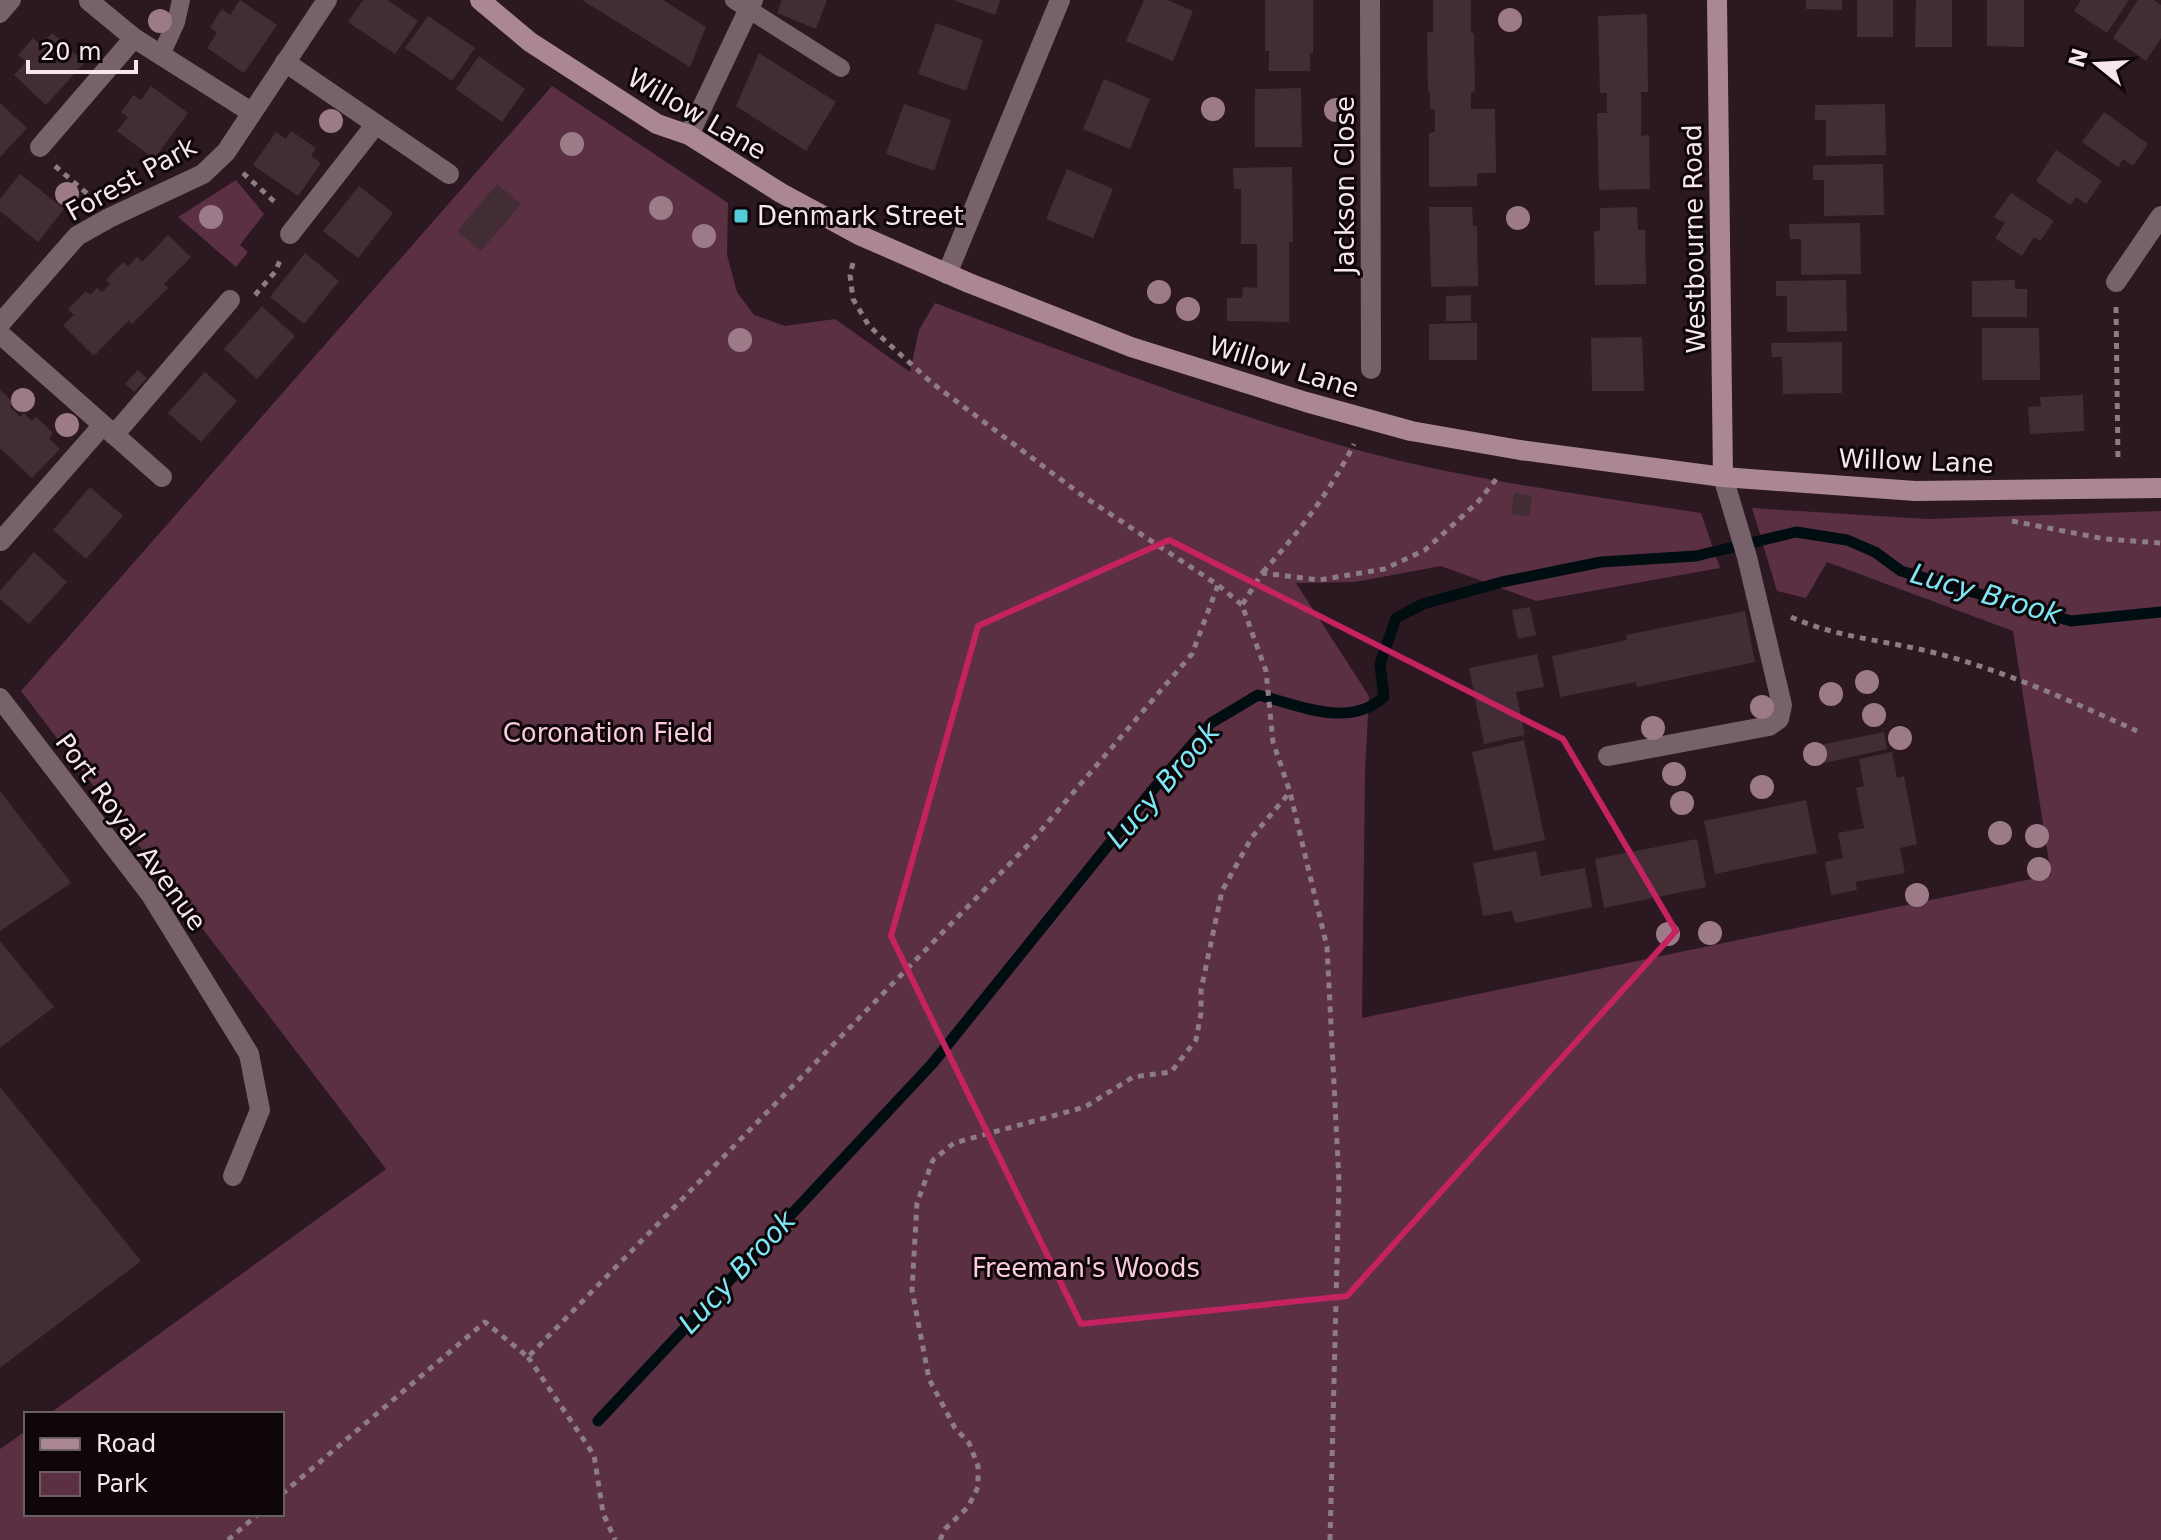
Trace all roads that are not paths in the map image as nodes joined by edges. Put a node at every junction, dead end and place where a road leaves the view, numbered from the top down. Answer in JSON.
{"nodes":[{"id":1,"x":12,"y":0,"type":"edge"},
{"id":2,"x":181,"y":0,"type":"edge"},
{"id":3,"x":327,"y":0,"type":"edge"},
{"id":4,"x":480,"y":0,"type":"edge"},
{"id":5,"x":1060,"y":0,"type":"edge"},
{"id":6,"x":1370,"y":0,"type":"edge"},
{"id":7,"x":1717,"y":0,"type":"edge"},
{"id":8,"x":89,"y":1,"type":"edge"},
{"id":9,"x":745,"y":3,"type":"edge"},
{"id":10,"x":502,"y":7,"type":"edge"},
{"id":11,"x":0,"y":14,"type":"edge"},
{"id":12,"x":134,"y":38,"type":"junction"},
{"id":13,"x":161,"y":55,"type":"junction"},
{"id":14,"x":285,"y":62,"type":"junction"},
{"id":15,"x":841,"y":68,"type":"dead end"},
{"id":16,"x":251,"y":112,"type":"junction"},
{"id":17,"x":376,"y":124,"type":"junction"},
{"id":18,"x":689,"y":135,"type":"junction"},
{"id":19,"x":40,"y":147,"type":"road end"},
{"id":20,"x":449,"y":174,"type":"dead end"},
{"id":21,"x":2161,"y":216,"type":"edge"},
{"id":22,"x":290,"y":234,"type":"road end"},
{"id":23,"x":947,"y":274,"type":"junction"},
{"id":24,"x":2116,"y":282,"type":"road end"},
{"id":25,"x":230,"y":300,"type":"road end"},
{"id":26,"x":0,"y":324,"type":"edge"},
{"id":27,"x":0,"y":334,"type":"edge"},
{"id":28,"x":1371,"y":369,"type":"dead end"},
{"id":29,"x":108,"y":430,"type":"junction"},
{"id":30,"x":162,"y":477,"type":"dead end"},
{"id":31,"x":1723,"y":477,"type":"junction"},
{"id":32,"x":2161,"y":488,"type":"edge"},
{"id":33,"x":1,"y":541,"type":"edge"},
{"id":34,"x":0,"y":698,"type":"edge"},
{"id":35,"x":1608,"y":756,"type":"dead end"},
{"id":36,"x":233,"y":1176,"type":"dead end"}],
"edges":[{"from":1,"to":11,"type":"lane"},
{"from":2,"to":13,"type":"lane"},
{"from":3,"to":14,"type":"street","name":"Forest Park"},
{"from":4,"to":10,"type":"street","name":"Willow Lane"},
{"from":5,"to":23,"type":"street"},
{"from":6,"to":28,"type":"street","name":"Jackson Close"},
{"from":7,"to":31,"type":"street","name":"Westbourne Road"},
{"from":8,"to":12,"type":"street"},
{"from":9,"to":15,"type":"lane"},
{"from":9,"to":18,"type":"street"},
{"from":10,"to":18,"type":"street","name":"Willow Lane"},
{"from":12,"to":13,"type":"street"},
{"from":12,"to":19,"type":"street"},
{"from":13,"to":16,"type":"street"},
{"from":14,"to":16,"type":"street","name":"Forest Park"},
{"from":14,"to":17,"type":"street"},
{"from":16,"to":26,"type":"street","name":"Forest Park"},
{"from":17,"to":20,"type":"street"},
{"from":17,"to":22,"type":"street"},
{"from":18,"to":23,"type":"street","name":"Willow Lane"},
{"from":21,"to":24,"type":"street"},
{"from":23,"to":31,"type":"street","name":"Willow Lane"},
{"from":25,"to":29,"type":"street"},
{"from":27,"to":29,"type":"street"},
{"from":29,"to":30,"type":"street"},
{"from":29,"to":33,"type":"street"},
{"from":31,"to":32,"type":"street","name":"Willow Lane"},
{"from":31,"to":35,"type":"street"},
{"from":34,"to":36,"type":"street","name":"Port Royal Avenue"}]}
